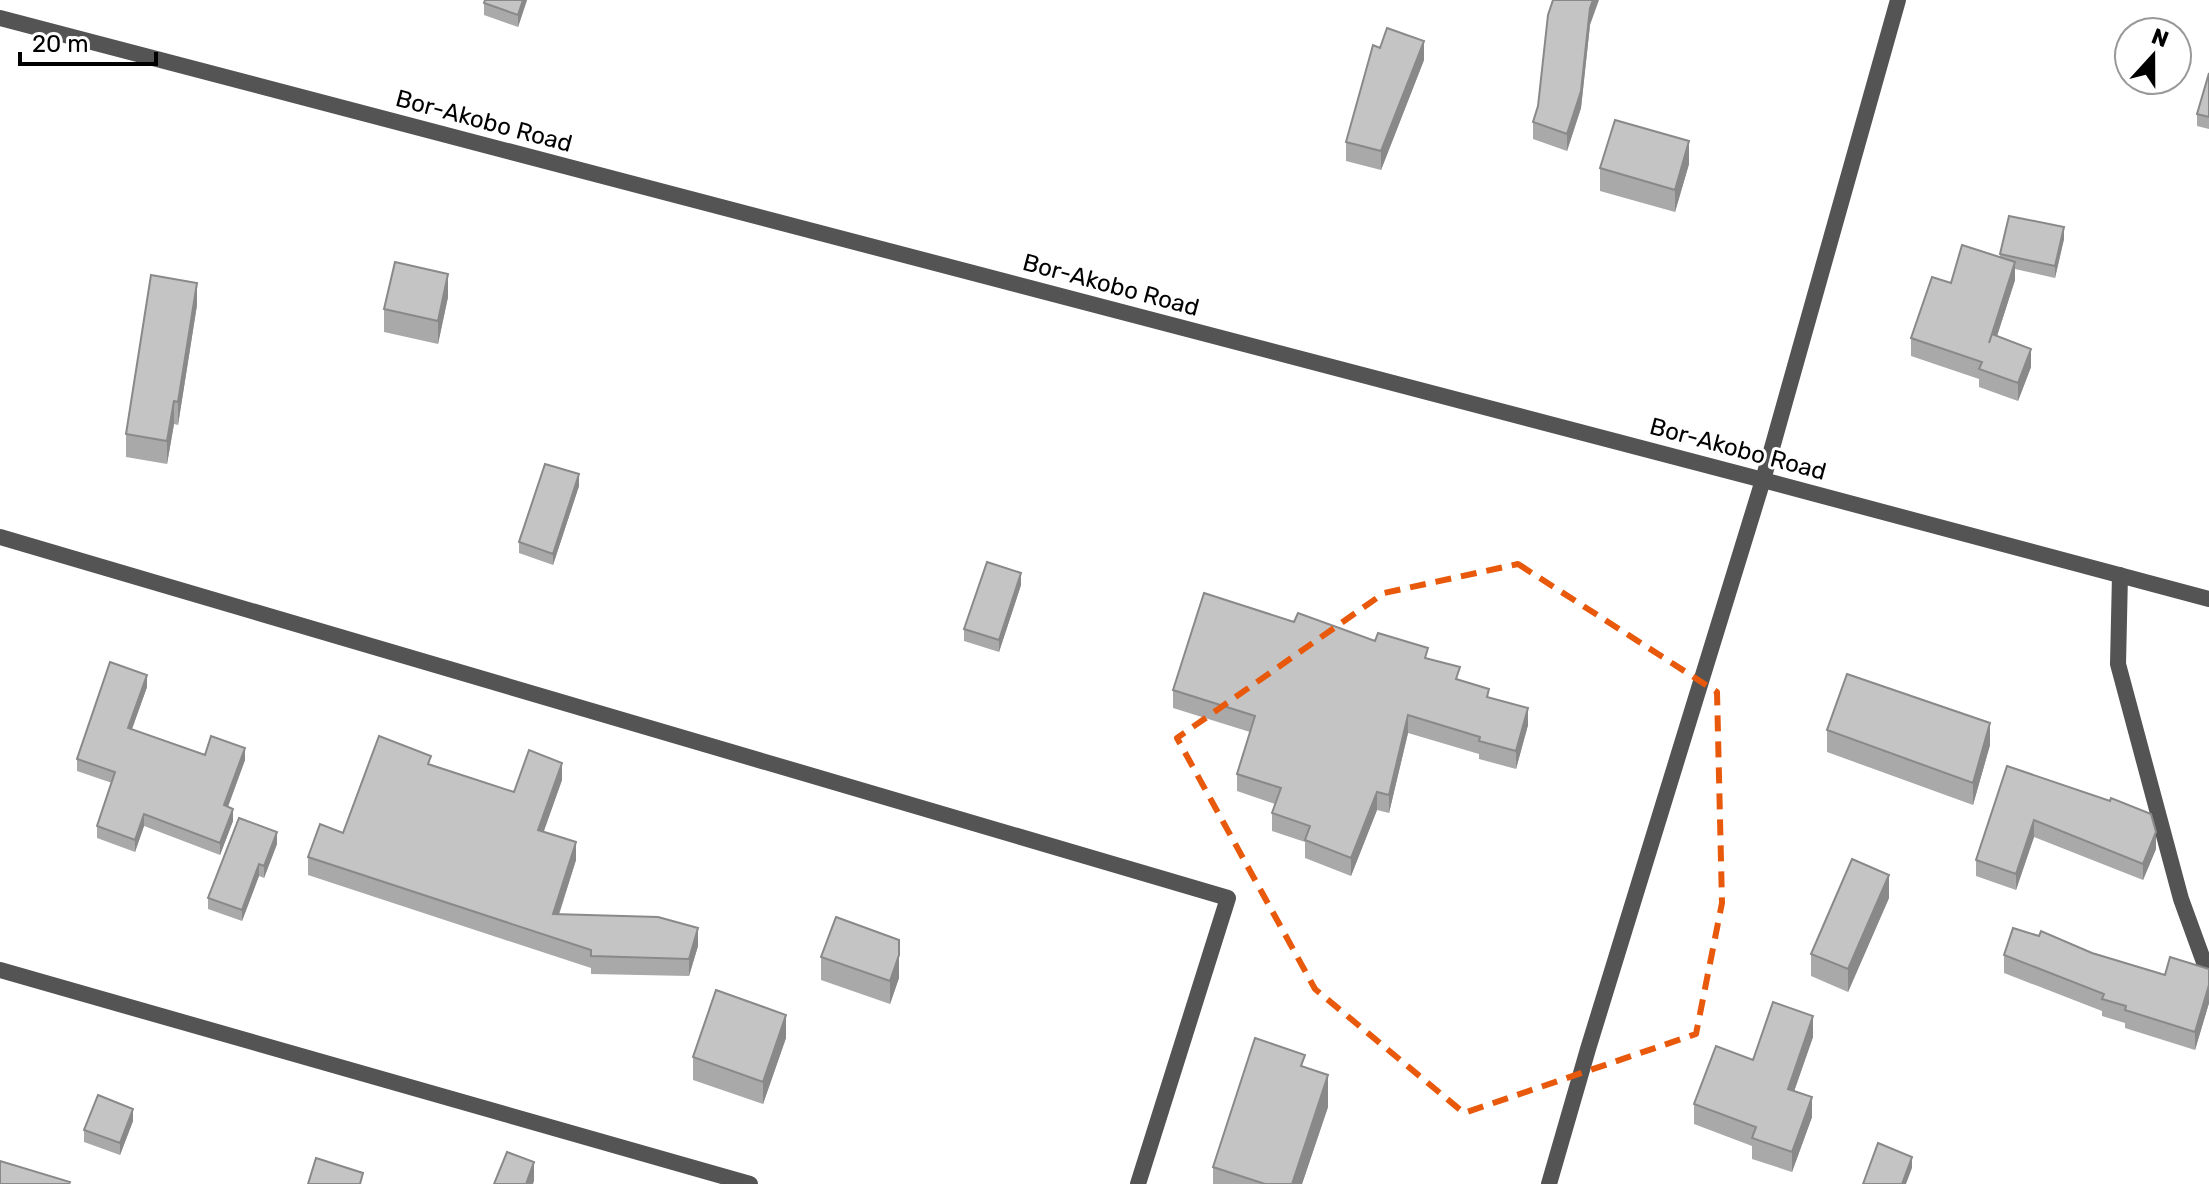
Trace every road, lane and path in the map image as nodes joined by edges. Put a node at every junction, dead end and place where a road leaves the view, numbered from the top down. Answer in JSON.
{"nodes":[{"id":1,"x":1898,"y":0,"type":"edge"},
{"id":2,"x":0,"y":18,"type":"edge"},
{"id":3,"x":1763,"y":480,"type":"junction"},
{"id":4,"x":0,"y":537,"type":"edge"},
{"id":5,"x":2120,"y":575,"type":"junction"},
{"id":6,"x":2209,"y":599,"type":"edge"},
{"id":7,"x":2209,"y":969,"type":"edge"},
{"id":8,"x":0,"y":970,"type":"edge"},
{"id":9,"x":750,"y":1184,"type":"edge"},
{"id":10,"x":1138,"y":1184,"type":"edge"},
{"id":11,"x":1549,"y":1184,"type":"edge"}],
"edges":[{"from":1,"to":3,"type":"street"},
{"from":2,"to":3,"type":"street","name":"Bor-Akobo Road"},
{"from":3,"to":5,"type":"street","name":"Bor-Akobo Road"},
{"from":3,"to":11,"type":"street"},
{"from":4,"to":10,"type":"street"},
{"from":5,"to":6,"type":"street","name":"Bor-Akobo Road"},
{"from":5,"to":7,"type":"street"},
{"from":8,"to":9,"type":"street"}]}
